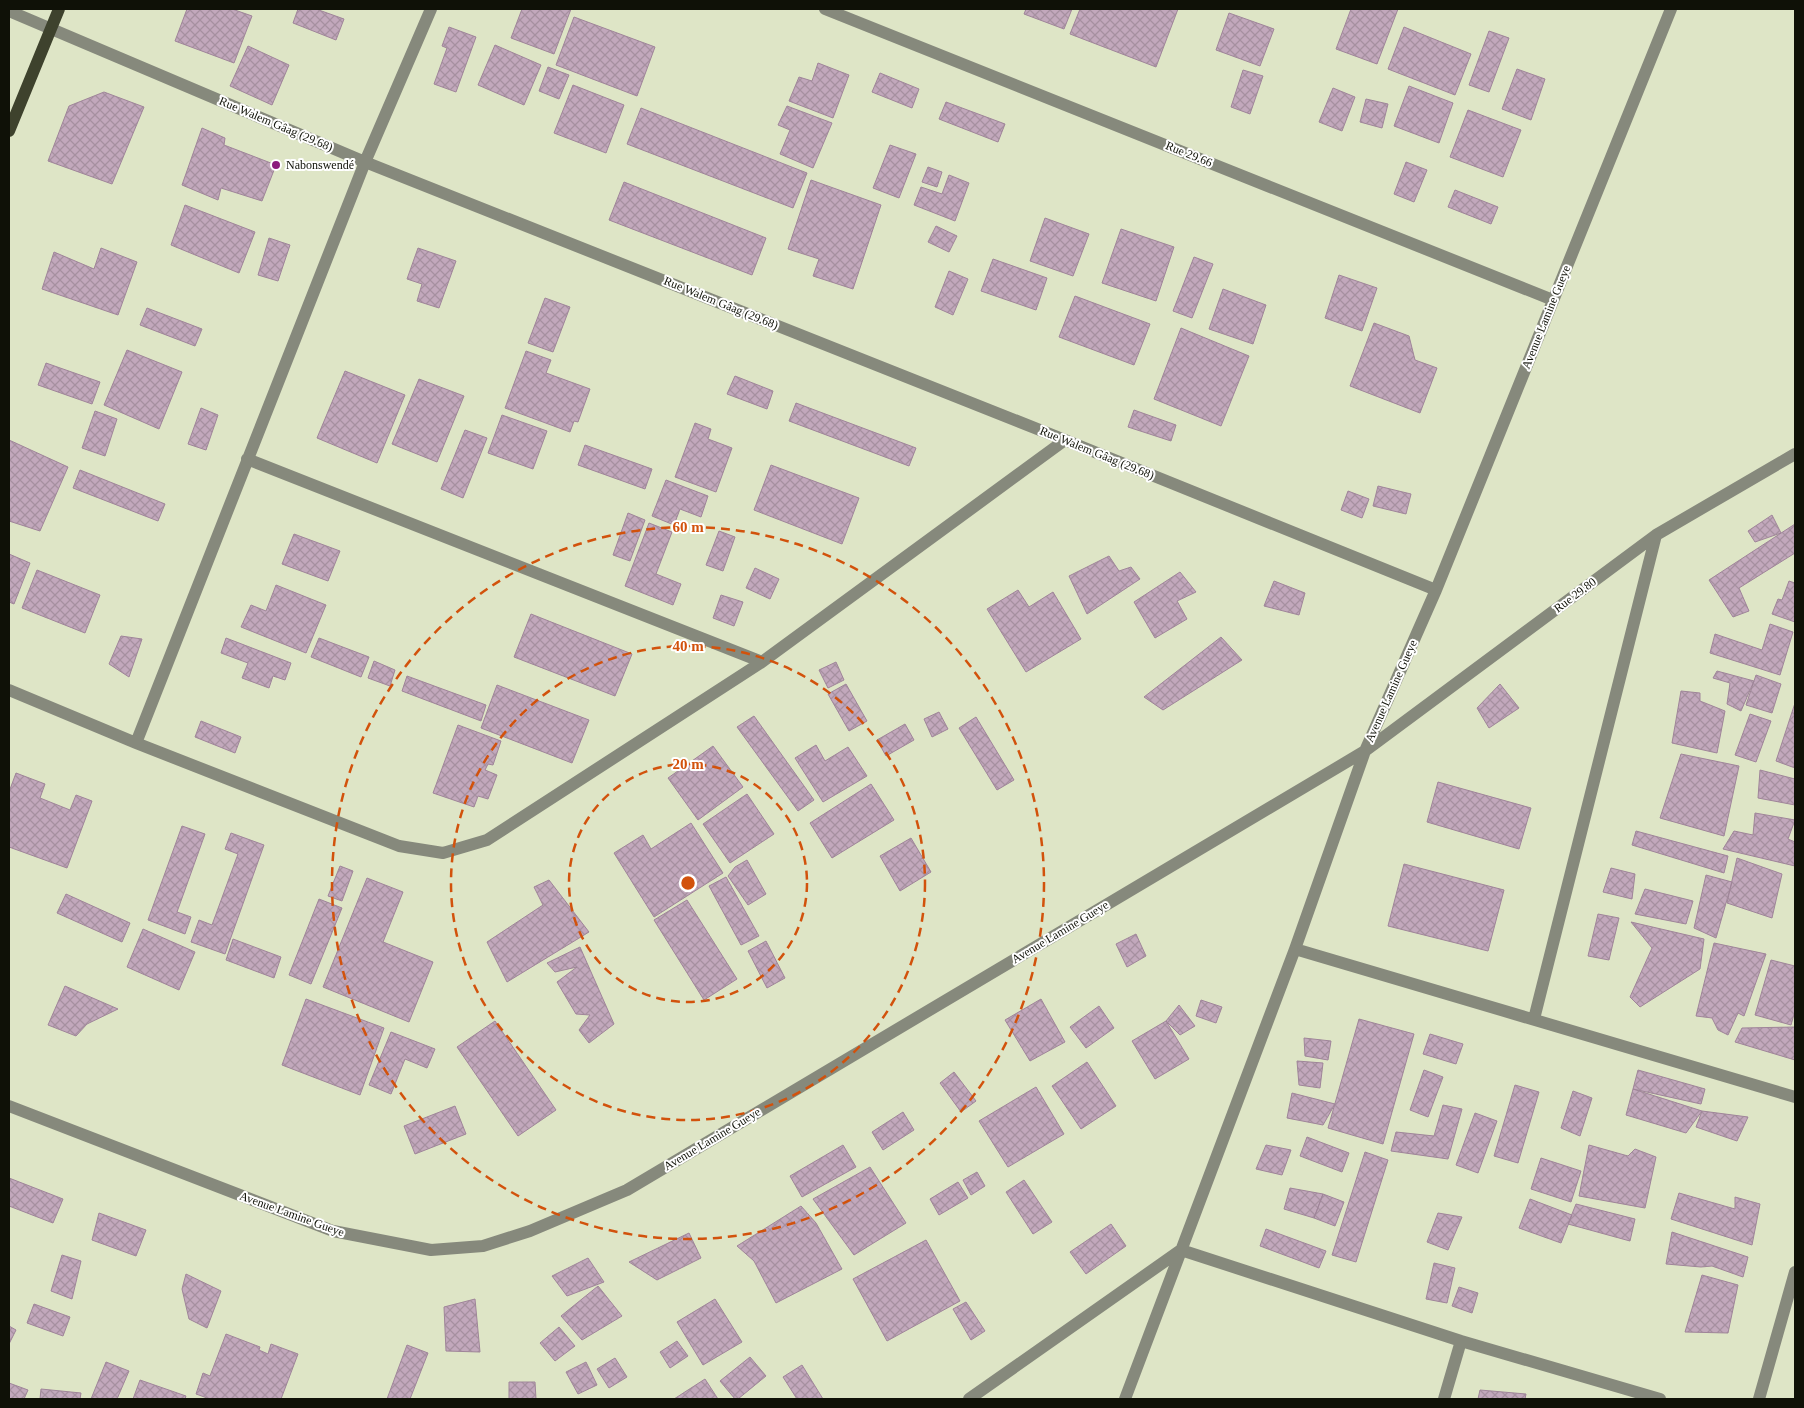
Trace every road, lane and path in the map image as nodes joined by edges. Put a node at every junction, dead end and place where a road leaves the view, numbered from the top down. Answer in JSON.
{"nodes":[{"id":1,"x":59,"y":9,"type":"edge"},
{"id":2,"x":431,"y":9,"type":"edge"},
{"id":3,"x":825,"y":9,"type":"edge"},
{"id":4,"x":1671,"y":9,"type":"edge"},
{"id":5,"x":9,"y":11,"type":"edge"},
{"id":6,"x":51,"y":28,"type":"junction"},
{"id":7,"x":9,"y":131,"type":"edge"},
{"id":8,"x":365,"y":162,"type":"junction"},
{"id":9,"x":1553,"y":300,"type":"junction"},
{"id":10,"x":1065,"y":440,"type":"junction"},
{"id":11,"x":1795,"y":454,"type":"edge"},
{"id":12,"x":247,"y":459,"type":"junction"},
{"id":13,"x":1656,"y":535,"type":"junction"},
{"id":14,"x":1436,"y":590,"type":"junction"},
{"id":15,"x":762,"y":662,"type":"junction"},
{"id":16,"x":9,"y":690,"type":"edge"},
{"id":17,"x":136,"y":743,"type":"junction"},
{"id":18,"x":1365,"y":751,"type":"junction"},
{"id":19,"x":1295,"y":949,"type":"junction"},
{"id":20,"x":1534,"y":1019,"type":"junction"},
{"id":21,"x":1795,"y":1097,"type":"edge"},
{"id":22,"x":9,"y":1106,"type":"edge"},
{"id":23,"x":1181,"y":1250,"type":"junction"},
{"id":24,"x":1795,"y":1272,"type":"edge"},
{"id":25,"x":1461,"y":1341,"type":"junction"},
{"id":26,"x":969,"y":1399,"type":"edge"},
{"id":27,"x":1125,"y":1399,"type":"edge"},
{"id":28,"x":1444,"y":1399,"type":"edge"},
{"id":29,"x":1660,"y":1399,"type":"edge"},
{"id":30,"x":1759,"y":1399,"type":"edge"}],
"edges":[{"from":1,"to":6,"type":"main road"},
{"from":2,"to":8,"type":"street"},
{"from":3,"to":9,"type":"street","name":"Rue 29.66"},
{"from":4,"to":9,"type":"street","name":"Avenue Lamine Gueye"},
{"from":5,"to":6,"type":"street","name":"Rue Walem Gâag (29.68)"},
{"from":6,"to":7,"type":"main road"},
{"from":6,"to":8,"type":"street","name":"Rue Walem Gâag (29.68)"},
{"from":8,"to":10,"type":"street","name":"Rue Walem Gâag (29.68)"},
{"from":8,"to":12,"type":"street"},
{"from":9,"to":14,"type":"street","name":"Avenue Lamine Gueye"},
{"from":10,"to":14,"type":"street","name":"Rue Walem Gâag (29.68)"},
{"from":10,"to":15,"type":"street"},
{"from":11,"to":13,"type":"street","name":"Rue 29.80"},
{"from":12,"to":15,"type":"street"},
{"from":12,"to":17,"type":"street"},
{"from":13,"to":18,"type":"street","name":"Rue 29.80"},
{"from":13,"to":20,"type":"street"},
{"from":14,"to":18,"type":"street","name":"Avenue Lamine Gueye"},
{"from":15,"to":17,"type":"street"},
{"from":16,"to":17,"type":"street"},
{"from":18,"to":19,"type":"street"},
{"from":18,"to":22,"type":"street","name":"Avenue Lamine Gueye"},
{"from":19,"to":20,"type":"street"},
{"from":19,"to":23,"type":"street"},
{"from":20,"to":21,"type":"street"},
{"from":23,"to":25,"type":"street"},
{"from":23,"to":26,"type":"street"},
{"from":23,"to":27,"type":"street"},
{"from":24,"to":30,"type":"street"},
{"from":25,"to":28,"type":"street"},
{"from":25,"to":29,"type":"street"}]}
